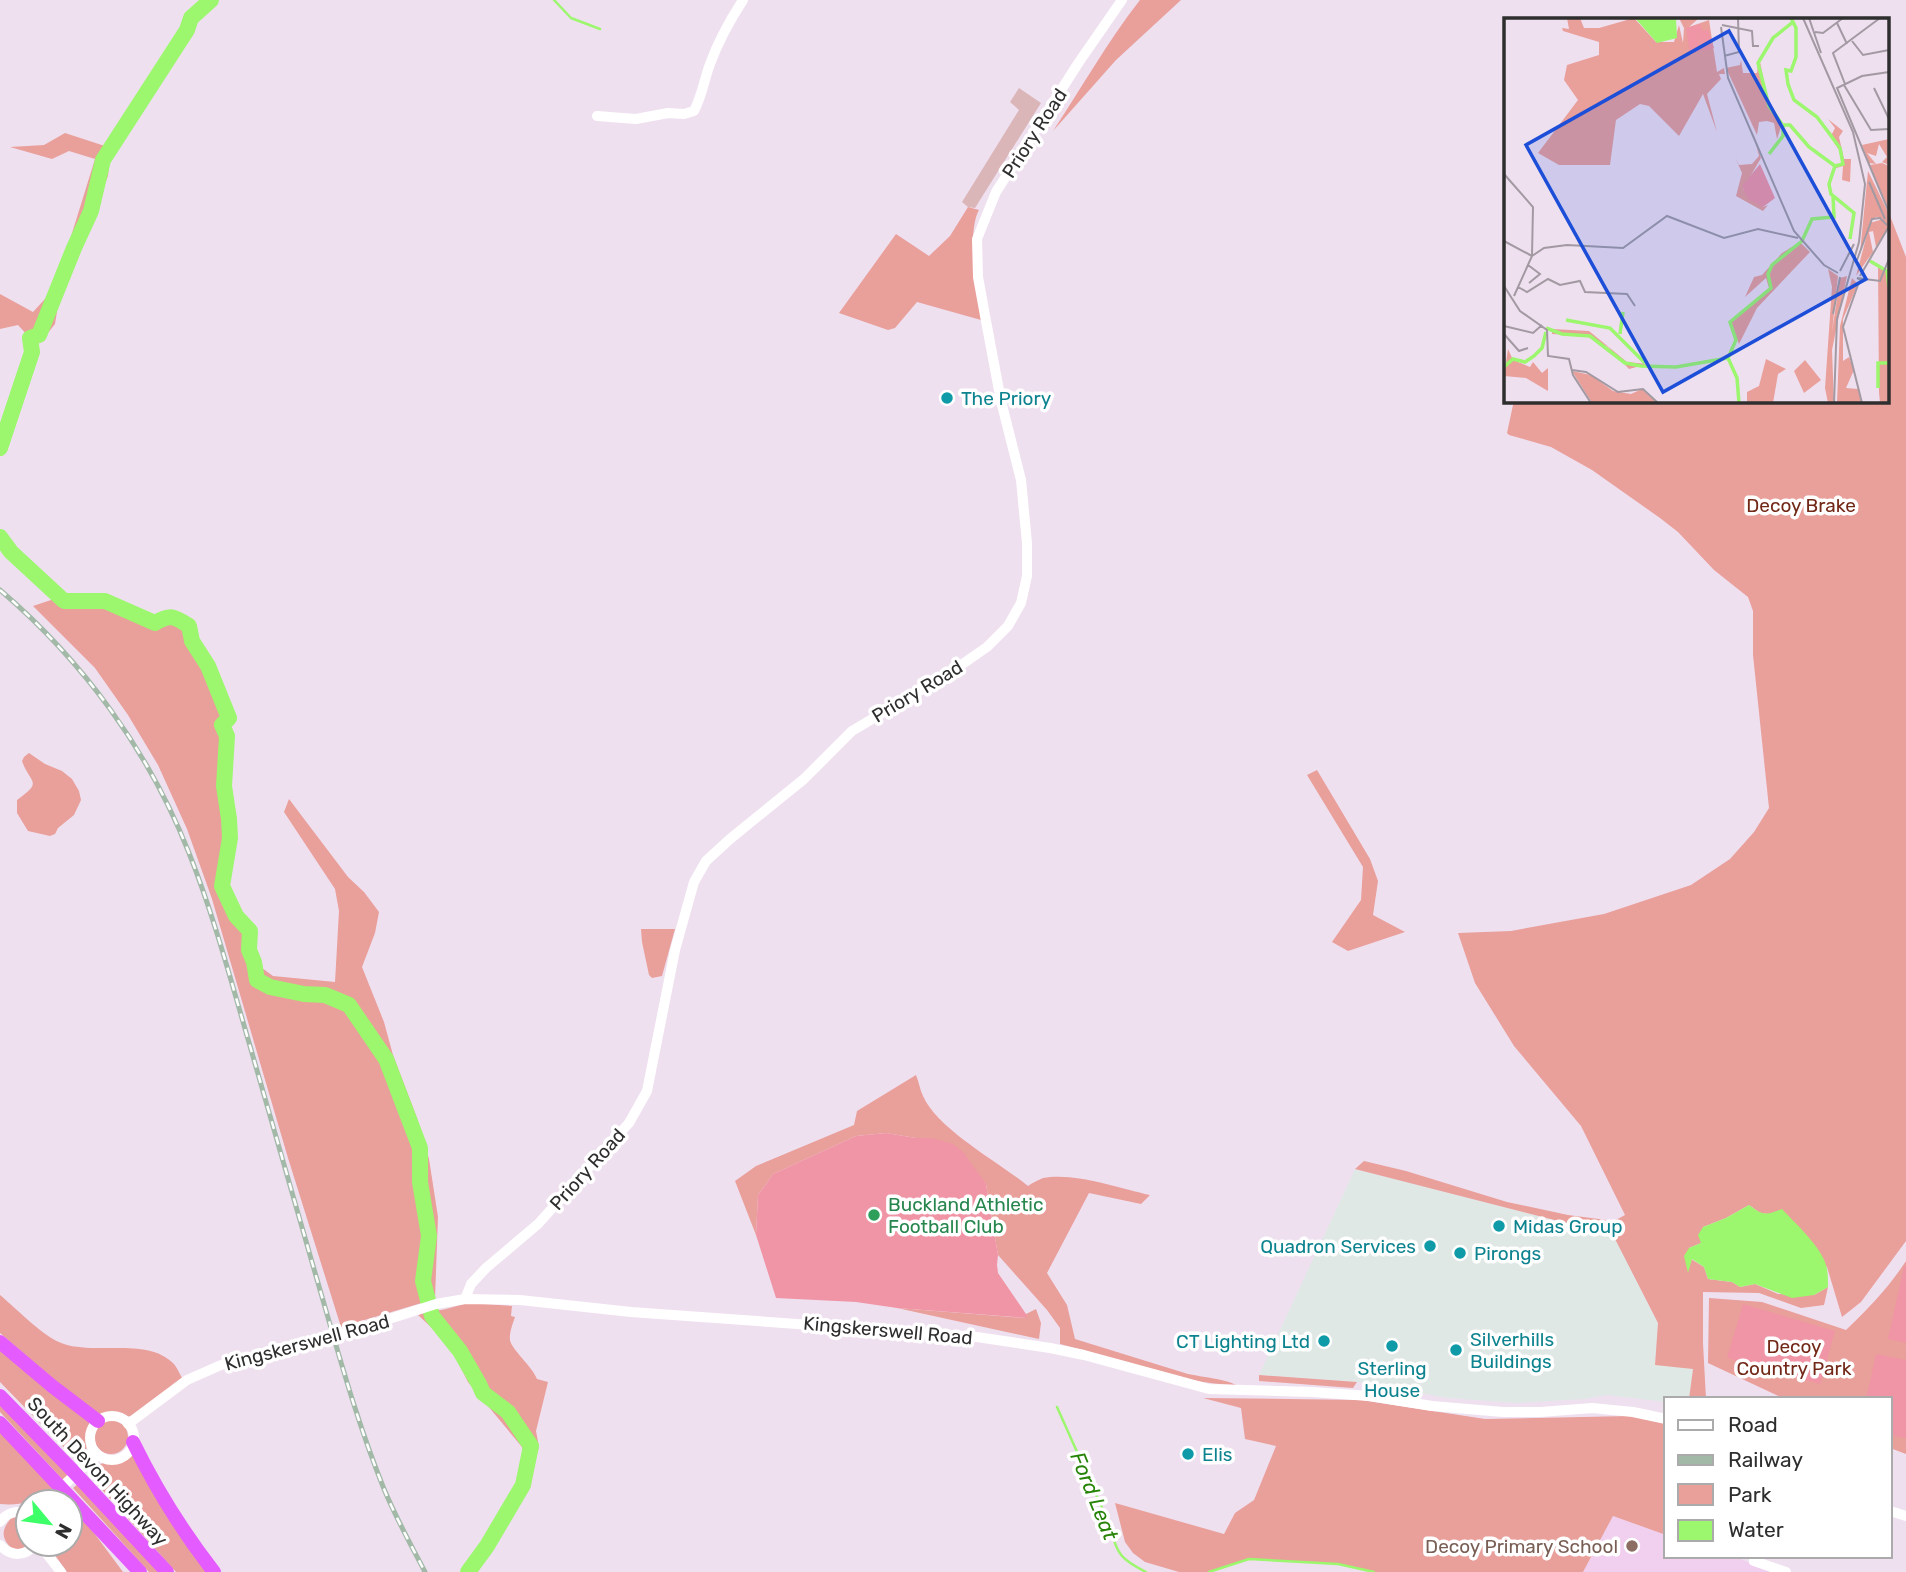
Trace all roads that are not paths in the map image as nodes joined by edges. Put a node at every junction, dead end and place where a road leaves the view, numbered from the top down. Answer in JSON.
{"nodes":[{"id":1,"x":743,"y":0,"type":"edge"},
{"id":2,"x":1122,"y":0,"type":"edge"},
{"id":3,"x":597,"y":116,"type":"dead end"},
{"id":4,"x":465,"y":1299,"type":"junction"},
{"id":5,"x":0,"y":1342,"type":"edge"},
{"id":6,"x":0,"y":1396,"type":"edge"},
{"id":7,"x":1664,"y":1419,"type":"edge"},
{"id":8,"x":98,"y":1420,"type":"junction"},
{"id":9,"x":0,"y":1423,"type":"edge"},
{"id":10,"x":128,"y":1424,"type":"junction"},
{"id":11,"x":133,"y":1442,"type":"junction"},
{"id":12,"x":97,"y":1454,"type":"junction"},
{"id":13,"x":61,"y":1488,"type":"edge"},
{"id":14,"x":49,"y":1558,"type":"edge"},
{"id":15,"x":1755,"y":1558,"type":"edge"},
{"id":16,"x":139,"y":1571,"type":"edge"},
{"id":17,"x":61,"y":1572,"type":"edge"},
{"id":18,"x":167,"y":1572,"type":"edge"},
{"id":19,"x":214,"y":1572,"type":"edge"},
{"id":20,"x":1786,"y":1572,"type":"edge"}],
"edges":[{"from":1,"to":3,"type":"street"},
{"from":2,"to":4,"type":"street","name":"Priory Road"},
{"from":4,"to":7,"type":"street","name":"Kingskerswell Road"},
{"from":4,"to":10,"type":"street","name":"Kingskerswell Road"},
{"from":5,"to":8,"type":"highway"},
{"from":6,"to":18,"type":"highway","name":"South Devon Highway"},
{"from":8,"to":10,"type":"street"},
{"from":8,"to":12,"type":"street"},
{"from":9,"to":16,"type":"highway","name":"South Devon Highway"},
{"from":10,"to":11,"type":"street"},
{"from":11,"to":12,"type":"street"},
{"from":11,"to":19,"type":"highway"},
{"from":12,"to":13,"type":"street"},
{"from":14,"to":17,"type":"street"},
{"from":15,"to":20,"type":"street"}]}
